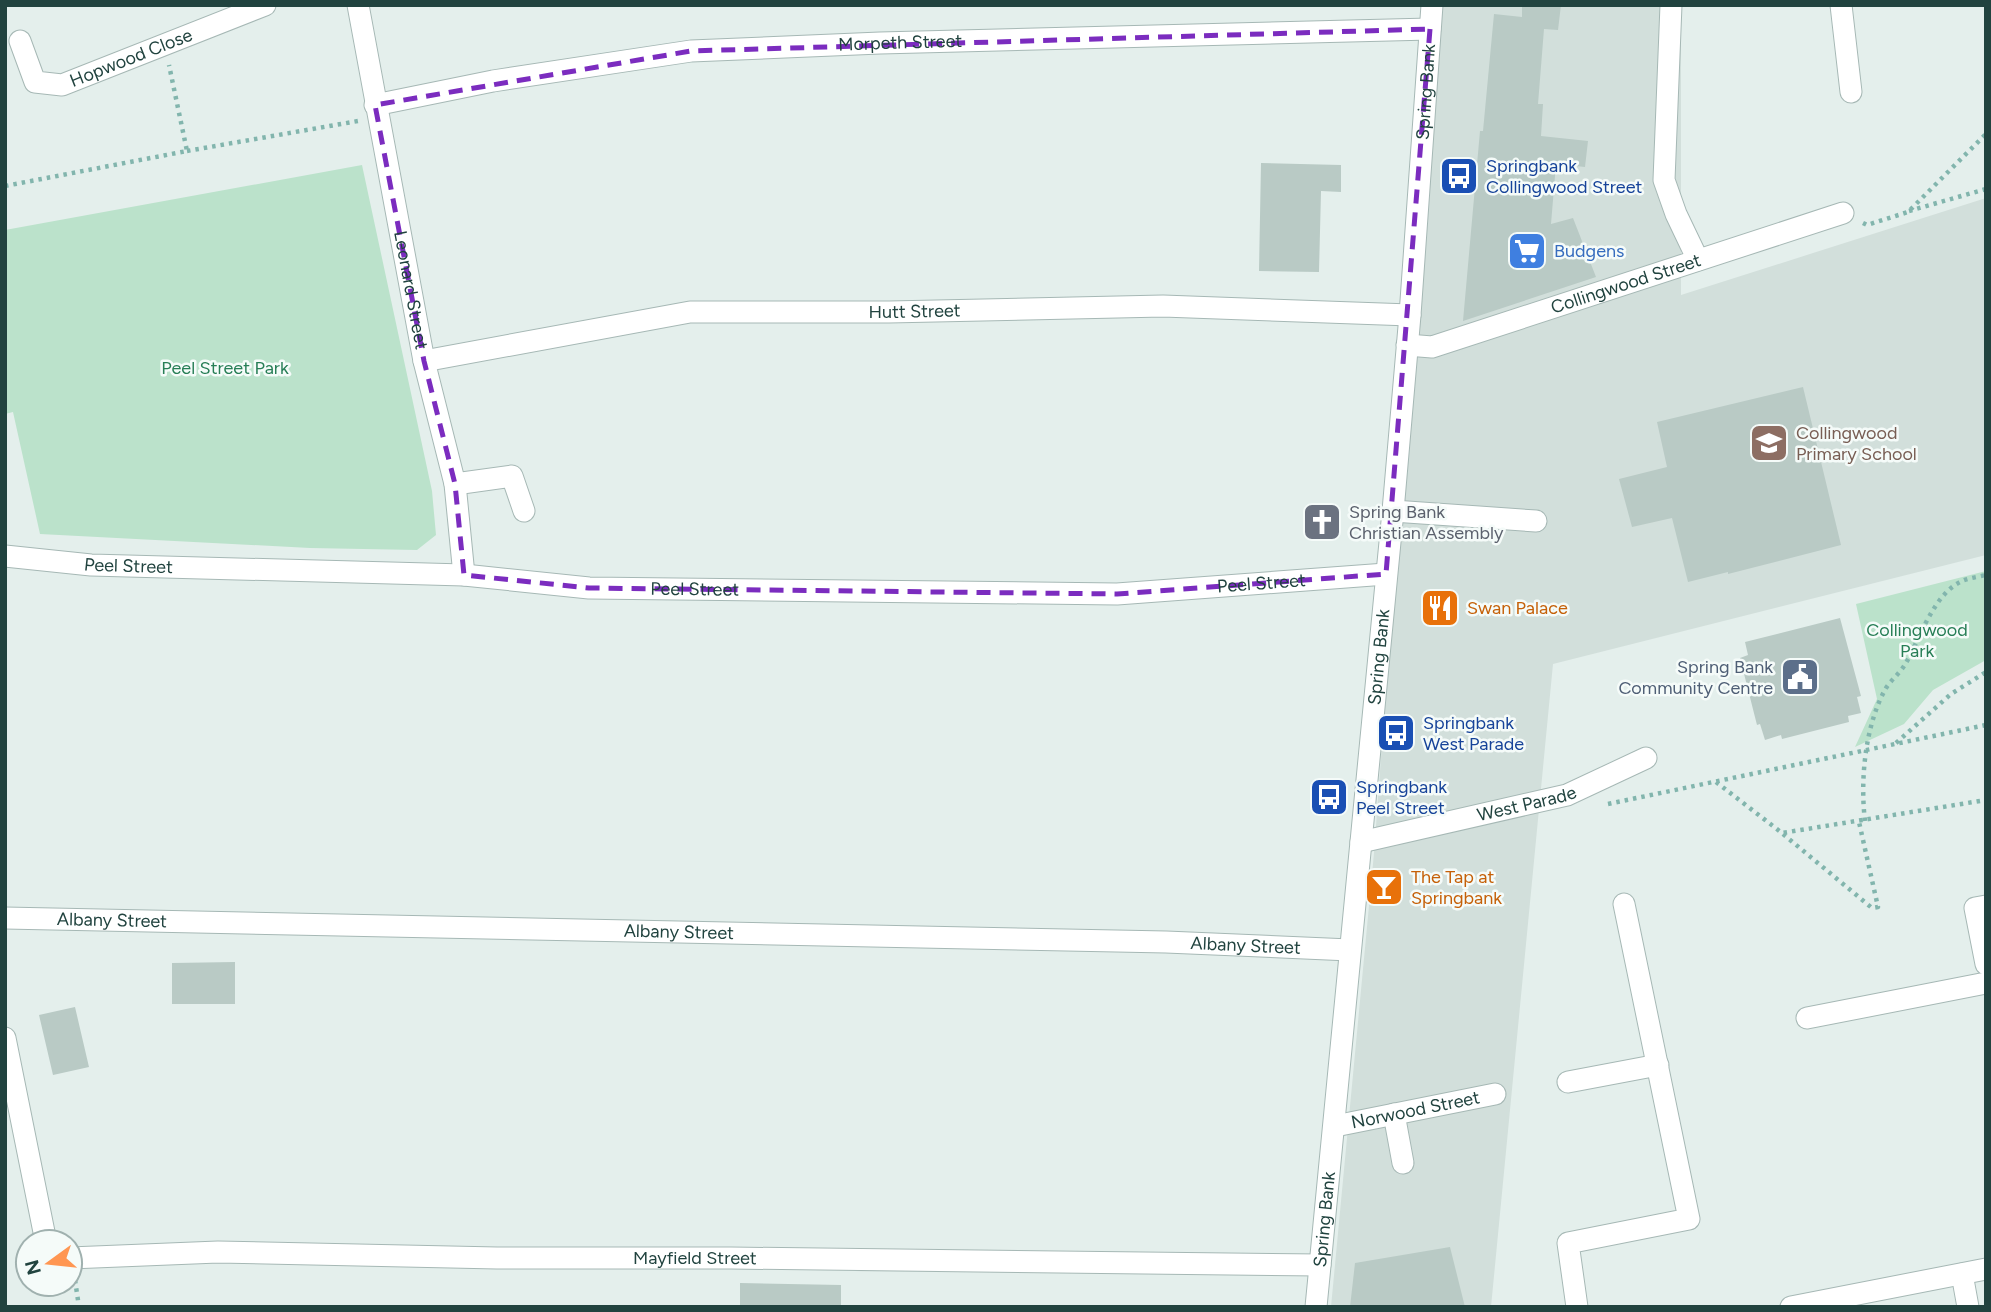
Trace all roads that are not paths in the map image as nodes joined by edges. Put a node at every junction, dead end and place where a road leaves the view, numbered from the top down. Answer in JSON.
{"nodes":[{"id":1,"x":265,"y":5,"type":"edge"},
{"id":2,"x":358,"y":5,"type":"edge"},
{"id":3,"x":1432,"y":5,"type":"edge"},
{"id":4,"x":1671,"y":5,"type":"edge"},
{"id":5,"x":1841,"y":5,"type":"edge"},
{"id":6,"x":1430,"y":29,"type":"junction"},
{"id":7,"x":20,"y":41,"type":"dead end"},
{"id":8,"x":1851,"y":92,"type":"dead end"},
{"id":9,"x":376,"y":111,"type":"junction"},
{"id":10,"x":1843,"y":212,"type":"road end"},
{"id":11,"x":1699,"y":260,"type":"junction"},
{"id":12,"x":1410,"y":315,"type":"junction"},
{"id":13,"x":1407,"y":345,"type":"junction"},
{"id":14,"x":424,"y":361,"type":"junction"},
{"id":15,"x":455,"y":484,"type":"junction"},
{"id":16,"x":524,"y":511,"type":"dead end"},
{"id":17,"x":1393,"y":512,"type":"junction"},
{"id":18,"x":1536,"y":521,"type":"dead end"},
{"id":19,"x":5,"y":556,"type":"edge"},
{"id":20,"x":1386,"y":574,"type":"junction"},
{"id":21,"x":464,"y":575,"type":"junction"},
{"id":22,"x":1646,"y":758,"type":"dead end"},
{"id":23,"x":1361,"y":842,"type":"junction"},
{"id":24,"x":1625,"y":904,"type":"dead end"},
{"id":25,"x":1986,"y":906,"type":"edge"},
{"id":26,"x":5,"y":918,"type":"edge"},
{"id":27,"x":1350,"y":950,"type":"junction"},
{"id":28,"x":1986,"y":964,"type":"edge"},
{"id":29,"x":1986,"y":983,"type":"edge"},
{"id":30,"x":1807,"y":1018,"type":"dead end"},
{"id":31,"x":5,"y":1038,"type":"edge"},
{"id":32,"x":1658,"y":1065,"type":"junction"},
{"id":33,"x":1568,"y":1082,"type":"dead end"},
{"id":34,"x":1495,"y":1094,"type":"dead end"},
{"id":35,"x":1394,"y":1114,"type":"junction"},
{"id":36,"x":1335,"y":1126,"type":"junction"},
{"id":37,"x":14,"y":1134,"type":"edge"},
{"id":38,"x":1403,"y":1163,"type":"dead end"},
{"id":39,"x":42,"y":1228,"type":"edge"},
{"id":40,"x":84,"y":1257,"type":"edge"},
{"id":41,"x":1320,"y":1265,"type":"junction"},
{"id":42,"x":1986,"y":1269,"type":"edge"},
{"id":43,"x":1962,"y":1274,"type":"junction"},
{"id":44,"x":1828,"y":1303,"type":"edge"},
{"id":45,"x":1316,"y":1307,"type":"edge"},
{"id":46,"x":1577,"y":1307,"type":"edge"},
{"id":47,"x":1791,"y":1307,"type":"edge"},
{"id":48,"x":1968,"y":1307,"type":"edge"}],
"edges":[{"from":1,"to":7,"type":"street","name":"Hopwood Close"},
{"from":2,"to":9,"type":"street","name":"Leonard Street"},
{"from":3,"to":6,"type":"street","name":"Spring Bank"},
{"from":4,"to":11,"type":"street"},
{"from":5,"to":8,"type":"street"},
{"from":6,"to":9,"type":"street","name":"Morpeth Street"},
{"from":6,"to":12,"type":"street","name":"Spring Bank"},
{"from":9,"to":14,"type":"street","name":"Leonard Street"},
{"from":10,"to":11,"type":"street","name":"Collingwood Street"},
{"from":11,"to":13,"type":"street","name":"Collingwood Street"},
{"from":12,"to":13,"type":"street","name":"Spring Bank"},
{"from":12,"to":14,"type":"street","name":"Hutt Street"},
{"from":13,"to":17,"type":"street","name":"Spring Bank"},
{"from":14,"to":15,"type":"street","name":"Leonard Street"},
{"from":15,"to":16,"type":"street"},
{"from":15,"to":21,"type":"street","name":"Leonard Street"},
{"from":17,"to":18,"type":"street"},
{"from":17,"to":20,"type":"street","name":"Spring Bank"},
{"from":19,"to":21,"type":"street","name":"Peel Street"},
{"from":20,"to":21,"type":"street","name":"Peel Street"},
{"from":20,"to":23,"type":"street","name":"Spring Bank"},
{"from":22,"to":23,"type":"street","name":"West Parade"},
{"from":23,"to":27,"type":"street","name":"Spring Bank"},
{"from":24,"to":32,"type":"street"},
{"from":25,"to":28,"type":"street"},
{"from":26,"to":27,"type":"street","name":"Albany Street"},
{"from":27,"to":36,"type":"street","name":"Spring Bank"},
{"from":29,"to":30,"type":"street"},
{"from":31,"to":37,"type":"street"},
{"from":32,"to":33,"type":"street"},
{"from":32,"to":46,"type":"street"},
{"from":34,"to":35,"type":"street","name":"Norwood Street"},
{"from":35,"to":36,"type":"street","name":"Norwood Street"},
{"from":35,"to":38,"type":"street"},
{"from":36,"to":41,"type":"street","name":"Spring Bank"},
{"from":37,"to":39,"type":"street"},
{"from":40,"to":41,"type":"street","name":"Mayfield Street"},
{"from":41,"to":45,"type":"street","name":"Spring Bank"},
{"from":42,"to":43,"type":"street"},
{"from":43,"to":44,"type":"street"},
{"from":43,"to":48,"type":"street"},
{"from":44,"to":47,"type":"street"}]}
